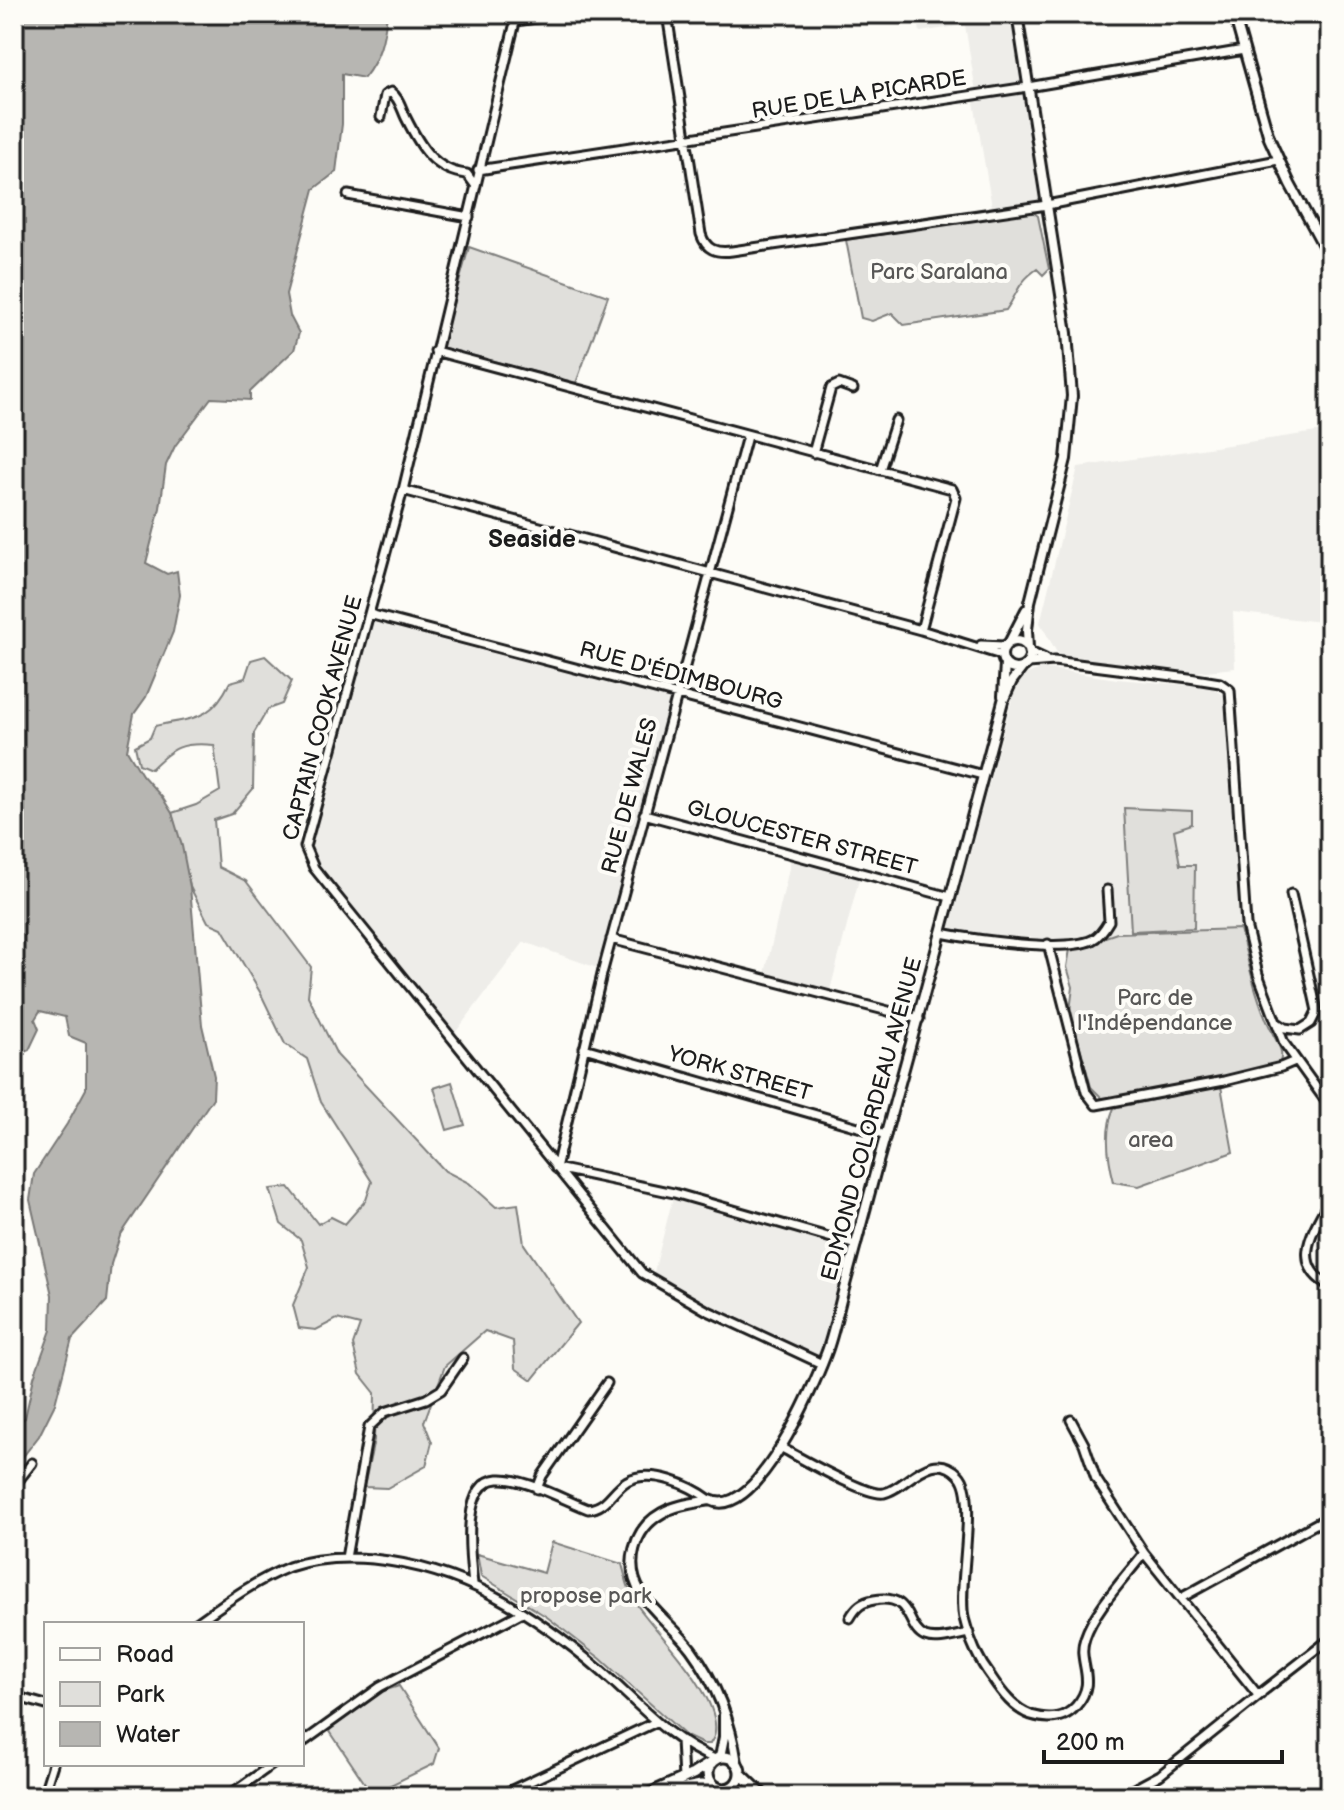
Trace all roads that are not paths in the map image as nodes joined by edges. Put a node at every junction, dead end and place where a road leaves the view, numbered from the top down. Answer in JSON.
{"nodes":[{"id":1,"x":563,"y":14,"type":"edge"},
{"id":2,"x":667,"y":14,"type":"edge"},
{"id":3,"x":1017,"y":14,"type":"edge"},
{"id":4,"x":1234,"y":14,"type":"edge"},
{"id":5,"x":517,"y":18,"type":"edge"},
{"id":6,"x":1244,"y":50,"type":"junction"},
{"id":7,"x":1028,"y":87,"type":"junction"},
{"id":8,"x":381,"y":117,"type":"dead end"},
{"id":9,"x":689,"y":139,"type":"junction"},
{"id":10,"x":1278,"y":160,"type":"junction"},
{"id":11,"x":478,"y":170,"type":"junction"},
{"id":12,"x":475,"y":185,"type":"junction"},
{"id":13,"x":348,"y":195,"type":"dead end"},
{"id":14,"x":1047,"y":205,"type":"junction"},
{"id":15,"x":469,"y":217,"type":"junction"},
{"id":16,"x":1330,"y":258,"type":"edge"},
{"id":17,"x":435,"y":351,"type":"junction"},
{"id":18,"x":853,"y":389,"type":"dead end"},
{"id":19,"x":896,"y":420,"type":"dead end"},
{"id":20,"x":747,"y":436,"type":"junction"},
{"id":21,"x":813,"y":453,"type":"junction"},
{"id":22,"x":880,"y":470,"type":"junction"},
{"id":23,"x":403,"y":490,"type":"junction"},
{"id":24,"x":711,"y":572,"type":"junction"},
{"id":25,"x":1030,"y":602,"type":"junction"},
{"id":26,"x":369,"y":614,"type":"junction"},
{"id":27,"x":921,"y":630,"type":"junction"},
{"id":28,"x":1029,"y":650,"type":"junction"},
{"id":29,"x":1005,"y":652,"type":"junction"},
{"id":30,"x":1047,"y":660,"type":"junction"},
{"id":31,"x":1025,"y":665,"type":"junction"},
{"id":32,"x":676,"y":694,"type":"junction"},
{"id":33,"x":1003,"y":701,"type":"junction"},
{"id":34,"x":983,"y":775,"type":"junction"},
{"id":35,"x":644,"y":814,"type":"junction"},
{"id":36,"x":1107,"y":890,"type":"dead end"},
{"id":37,"x":1291,"y":894,"type":"dead end"},
{"id":38,"x":950,"y":897,"type":"junction"},
{"id":39,"x":941,"y":933,"type":"junction"},
{"id":40,"x":611,"y":939,"type":"junction"},
{"id":41,"x":1048,"y":944,"type":"junction"},
{"id":42,"x":919,"y":1019,"type":"junction"},
{"id":43,"x":1274,"y":1021,"type":"junction"},
{"id":44,"x":584,"y":1048,"type":"junction"},
{"id":45,"x":1295,"y":1061,"type":"junction"},
{"id":46,"x":1330,"y":1107,"type":"edge"},
{"id":47,"x":886,"y":1135,"type":"junction"},
{"id":48,"x":556,"y":1168,"type":"junction"},
{"id":49,"x":1330,"y":1199,"type":"edge"},
{"id":50,"x":856,"y":1245,"type":"junction"},
{"id":51,"x":1330,"y":1286,"type":"edge"},
{"id":52,"x":463,"y":1358,"type":"dead end"},
{"id":53,"x":822,"y":1364,"type":"junction"},
{"id":54,"x":607,"y":1383,"type":"dead end"},
{"id":55,"x":1071,"y":1420,"type":"dead end"},
{"id":56,"x":780,"y":1447,"type":"junction"},
{"id":57,"x":32,"y":1463,"type":"dead end"},
{"id":58,"x":14,"y":1486,"type":"edge"},
{"id":59,"x":537,"y":1489,"type":"junction"},
{"id":60,"x":710,"y":1500,"type":"junction"},
{"id":61,"x":1330,"y":1516,"type":"edge"},
{"id":62,"x":1144,"y":1553,"type":"junction"},
{"id":63,"x":346,"y":1558,"type":"junction"},
{"id":64,"x":473,"y":1584,"type":"junction"},
{"id":65,"x":1181,"y":1598,"type":"junction"},
{"id":66,"x":521,"y":1613,"type":"junction"},
{"id":67,"x":850,"y":1618,"type":"dead end"},
{"id":68,"x":198,"y":1622,"type":"edge"},
{"id":69,"x":969,"y":1633,"type":"junction"},
{"id":70,"x":1330,"y":1639,"type":"edge"},
{"id":71,"x":1262,"y":1692,"type":"junction"},
{"id":72,"x":14,"y":1696,"type":"edge"},
{"id":73,"x":44,"y":1704,"type":"edge"},
{"id":74,"x":723,"y":1706,"type":"junction"},
{"id":75,"x":656,"y":1722,"type":"junction"},
{"id":76,"x":681,"y":1740,"type":"junction"},
{"id":77,"x":304,"y":1742,"type":"edge"},
{"id":78,"x":716,"y":1759,"type":"junction"},
{"id":79,"x":52,"y":1766,"type":"edge"},
{"id":80,"x":270,"y":1766,"type":"edge"},
{"id":81,"x":739,"y":1768,"type":"junction"},
{"id":82,"x":683,"y":1779,"type":"junction"},
{"id":83,"x":721,"y":1788,"type":"junction"},
{"id":84,"x":1130,"y":1791,"type":"dead end"},
{"id":85,"x":43,"y":1796,"type":"edge"},
{"id":86,"x":228,"y":1796,"type":"edge"},
{"id":87,"x":499,"y":1796,"type":"edge"},
{"id":88,"x":645,"y":1796,"type":"edge"},
{"id":89,"x":751,"y":1796,"type":"edge"},
{"id":90,"x":764,"y":1796,"type":"edge"}],
"edges":[{"from":1,"to":5,"type":"street"},
{"from":2,"to":9,"type":"street"},
{"from":3,"to":7,"type":"street"},
{"from":4,"to":6,"type":"street"},
{"from":5,"to":11,"type":"street","name":"CAPTAIN COOK AVENUE"},
{"from":6,"to":7,"type":"street","name":"RUE DE LA PICARDE"},
{"from":6,"to":10,"type":"street"},
{"from":7,"to":9,"type":"street","name":"RUE DE LA PICARDE"},
{"from":7,"to":14,"type":"street"},
{"from":8,"to":12,"type":"street"},
{"from":9,"to":11,"type":"street","name":"RUE DE LA PICARDE"},
{"from":9,"to":14,"type":"street"},
{"from":10,"to":14,"type":"street"},
{"from":10,"to":16,"type":"street"},
{"from":11,"to":12,"type":"street","name":"CAPTAIN COOK AVENUE"},
{"from":12,"to":15,"type":"street","name":"CAPTAIN COOK AVENUE"},
{"from":13,"to":15,"type":"street"},
{"from":14,"to":25,"type":"street"},
{"from":15,"to":17,"type":"street","name":"CAPTAIN COOK AVENUE"},
{"from":17,"to":20,"type":"street"},
{"from":17,"to":23,"type":"street","name":"CAPTAIN COOK AVENUE"},
{"from":18,"to":21,"type":"street"},
{"from":19,"to":22,"type":"street"},
{"from":20,"to":21,"type":"street"},
{"from":20,"to":24,"type":"street","name":"RUE DE WALES"},
{"from":21,"to":22,"type":"street"},
{"from":22,"to":27,"type":"street"},
{"from":23,"to":24,"type":"street"},
{"from":23,"to":26,"type":"street","name":"CAPTAIN COOK AVENUE"},
{"from":24,"to":27,"type":"street"},
{"from":24,"to":32,"type":"street","name":"RUE DE WALES"},
{"from":25,"to":28,"type":"street"},
{"from":25,"to":29,"type":"street"},
{"from":26,"to":32,"type":"street","name":"RUE D'ÉDIMBOURG"},
{"from":26,"to":48,"type":"street","name":"CAPTAIN COOK AVENUE"},
{"from":27,"to":29,"type":"street"},
{"from":28,"to":29,"type":"street"},
{"from":28,"to":30,"type":"street"},
{"from":28,"to":31,"type":"street"},
{"from":29,"to":31,"type":"street"},
{"from":29,"to":33,"type":"street"},
{"from":30,"to":31,"type":"street"},
{"from":30,"to":43,"type":"street"},
{"from":31,"to":33,"type":"street"},
{"from":32,"to":34,"type":"street","name":"RUE D'ÉDIMBOURG"},
{"from":32,"to":35,"type":"street","name":"RUE DE WALES"},
{"from":33,"to":34,"type":"street","name":"EDMOND COLORDEAU AVENUE"},
{"from":34,"to":38,"type":"street","name":"EDMOND COLORDEAU AVENUE"},
{"from":35,"to":38,"type":"street","name":"GLOUCESTER STREET"},
{"from":35,"to":40,"type":"street","name":"RUE DE WALES"},
{"from":36,"to":41,"type":"street"},
{"from":37,"to":43,"type":"street"},
{"from":38,"to":39,"type":"street","name":"EDMOND COLORDEAU AVENUE"},
{"from":39,"to":41,"type":"street"},
{"from":39,"to":42,"type":"street","name":"EDMOND COLORDEAU AVENUE"},
{"from":40,"to":42,"type":"street"},
{"from":40,"to":44,"type":"street","name":"RUE DE WALES"},
{"from":41,"to":45,"type":"street"},
{"from":42,"to":47,"type":"street","name":"EDMOND COLORDEAU AVENUE"},
{"from":43,"to":45,"type":"street"},
{"from":44,"to":47,"type":"street","name":"YORK STREET"},
{"from":44,"to":48,"type":"street","name":"RUE DE WALES"},
{"from":45,"to":46,"type":"street"},
{"from":47,"to":50,"type":"street","name":"EDMOND COLORDEAU AVENUE"},
{"from":48,"to":50,"type":"street"},
{"from":48,"to":53,"type":"street","name":"CAPTAIN COOK AVENUE"},
{"from":49,"to":51,"type":"street"},
{"from":50,"to":53,"type":"street","name":"EDMOND COLORDEAU AVENUE"},
{"from":52,"to":63,"type":"street"},
{"from":53,"to":56,"type":"street","name":"EDMOND COLORDEAU AVENUE"},
{"from":54,"to":59,"type":"street"},
{"from":55,"to":62,"type":"street"},
{"from":56,"to":60,"type":"street","name":"EDMOND COLORDEAU AVENUE"},
{"from":56,"to":69,"type":"street"},
{"from":57,"to":58,"type":"street"},
{"from":59,"to":60,"type":"street"},
{"from":59,"to":64,"type":"street"},
{"from":60,"to":74,"type":"street","name":"EDMOND COLORDEAU AVENUE"},
{"from":61,"to":65,"type":"street"},
{"from":62,"to":65,"type":"street"},
{"from":62,"to":69,"type":"street"},
{"from":63,"to":64,"type":"street"},
{"from":63,"to":68,"type":"street"},
{"from":64,"to":66,"type":"street"},
{"from":65,"to":71,"type":"street"},
{"from":66,"to":75,"type":"street"},
{"from":66,"to":77,"type":"street"},
{"from":67,"to":69,"type":"street"},
{"from":70,"to":71,"type":"street"},
{"from":71,"to":84,"type":"street"},
{"from":72,"to":73,"type":"street"},
{"from":74,"to":78,"type":"street"},
{"from":74,"to":81,"type":"street"},
{"from":75,"to":76,"type":"street"},
{"from":75,"to":87,"type":"street"},
{"from":76,"to":78,"type":"street"},
{"from":76,"to":82,"type":"street"},
{"from":78,"to":81,"type":"main road"},
{"from":78,"to":82,"type":"main road"},
{"from":78,"to":83,"type":"main road"},
{"from":79,"to":85,"type":"street"},
{"from":80,"to":86,"type":"street"},
{"from":81,"to":83,"type":"main road"},
{"from":81,"to":90,"type":"main road"},
{"from":82,"to":88,"type":"main road"},
{"from":83,"to":88,"type":"main road"},
{"from":83,"to":89,"type":"main road"}]}
